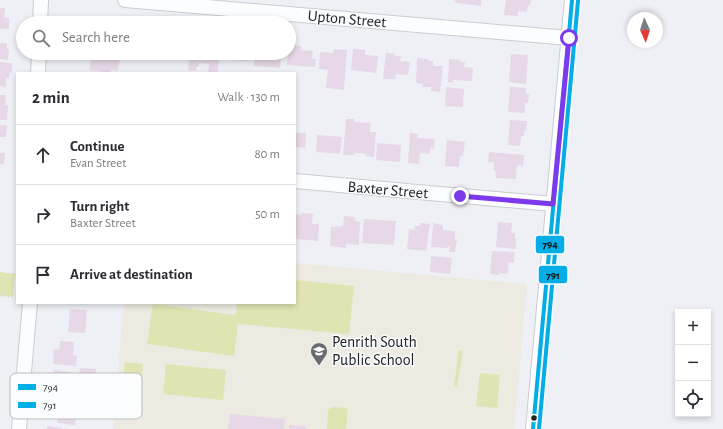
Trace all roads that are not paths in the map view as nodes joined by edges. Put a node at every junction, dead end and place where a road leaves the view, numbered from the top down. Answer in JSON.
{"nodes":[{"id":1,"x":41,"y":0,"type":"edge"},
{"id":2,"x":125,"y":0,"type":"edge"},
{"id":3,"x":572,"y":0,"type":"edge"},
{"id":4,"x":40,"y":16,"type":"edge"},
{"id":5,"x":569,"y":38,"type":"junction"},
{"id":6,"x":39,"y":60,"type":"edge"},
{"id":7,"x":38,"y":72,"type":"edge"},
{"id":8,"x":296,"y":181,"type":"edge"},
{"id":9,"x":553,"y":204,"type":"junction"},
{"id":10,"x":30,"y":304,"type":"edge"},
{"id":11,"x":23,"y":373,"type":"edge"},
{"id":12,"x":19,"y":419,"type":"edge"},
{"id":13,"x":18,"y":429,"type":"edge"},
{"id":14,"x":533,"y":429,"type":"edge"}],
"edges":[{"from":1,"to":4,"type":"street"},
{"from":2,"to":5,"type":"street","name":"Upton Street"},
{"from":3,"to":5,"type":"street"},
{"from":5,"to":9,"type":"street"},
{"from":6,"to":7,"type":"street"},
{"from":8,"to":9,"type":"street","name":"Baxter Street"},
{"from":9,"to":14,"type":"street"},
{"from":10,"to":11,"type":"street"},
{"from":12,"to":13,"type":"street"}]}
